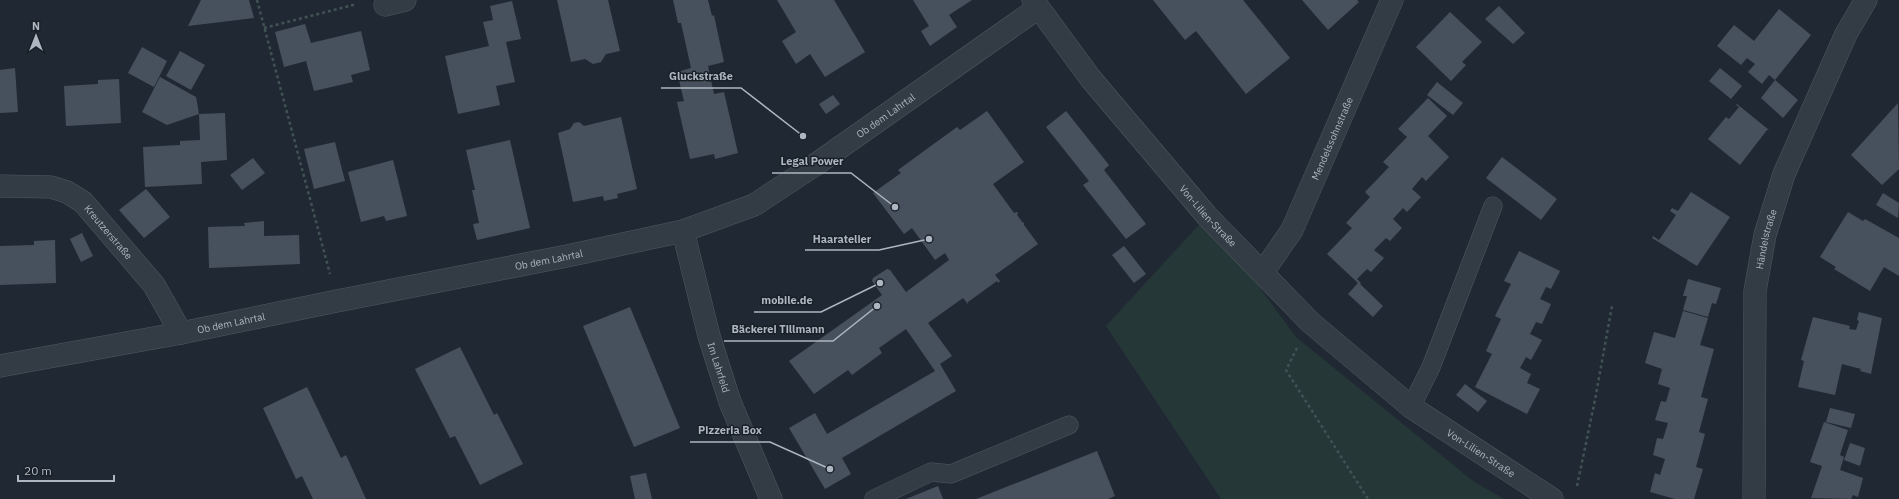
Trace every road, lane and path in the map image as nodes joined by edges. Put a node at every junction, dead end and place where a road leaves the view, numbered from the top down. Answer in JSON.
{"nodes":[{"id":1,"x":257,"y":0,"type":"edge"},
{"id":2,"x":1392,"y":0,"type":"edge"},
{"id":3,"x":1866,"y":0,"type":"edge"},
{"id":4,"x":395,"y":2,"type":"edge"},
{"id":5,"x":1035,"y":4,"type":"edge"},
{"id":6,"x":264,"y":28,"type":"junction"},
{"id":7,"x":0,"y":186,"type":"edge"},
{"id":8,"x":1493,"y":206,"type":"dead end"},
{"id":9,"x":683,"y":231,"type":"junction"},
{"id":10,"x":1262,"y":272,"type":"junction"},
{"id":11,"x":337,"y":301,"type":"junction"},
{"id":12,"x":1612,"y":306,"type":"dead end"},
{"id":13,"x":1310,"y":322,"type":"junction"},
{"id":14,"x":181,"y":333,"type":"junction"},
{"id":15,"x":0,"y":366,"type":"edge"},
{"id":16,"x":1411,"y":407,"type":"junction"},
{"id":17,"x":1070,"y":426,"type":"dead end"},
{"id":18,"x":1576,"y":491,"type":"dead end"},
{"id":19,"x":771,"y":499,"type":"edge"},
{"id":20,"x":874,"y":499,"type":"edge"},
{"id":21,"x":1368,"y":499,"type":"edge"},
{"id":22,"x":1552,"y":499,"type":"edge"},
{"id":23,"x":1754,"y":499,"type":"edge"}],
"edges":[{"from":1,"to":6,"type":"path"},
{"from":2,"to":10,"type":"street","name":"Mendelssohnstraße"},
{"from":3,"to":23,"type":"street","name":"Händelstraße"},
{"from":4,"to":6,"type":"path"},
{"from":5,"to":9,"type":"street","name":"Ob dem Lahrtal"},
{"from":5,"to":10,"type":"street","name":"Von-Lilien-Straße"},
{"from":6,"to":11,"type":"path"},
{"from":7,"to":14,"type":"street","name":"Kreutzerstraße"},
{"from":8,"to":16,"type":"lane"},
{"from":9,"to":11,"type":"street","name":"Ob dem Lahrtal"},
{"from":9,"to":19,"type":"street","name":"Im Lahrfeld"},
{"from":10,"to":13,"type":"street","name":"Von-Lilien-Straße"},
{"from":11,"to":14,"type":"street","name":"Ob dem Lahrtal"},
{"from":12,"to":18,"type":"path"},
{"from":13,"to":16,"type":"street","name":"Von-Lilien-Straße"},
{"from":13,"to":21,"type":"path"},
{"from":14,"to":15,"type":"street","name":"Ob dem Lahrtal"},
{"from":16,"to":22,"type":"street","name":"Von-Lilien-Straße"},
{"from":17,"to":20,"type":"lane"}]}
